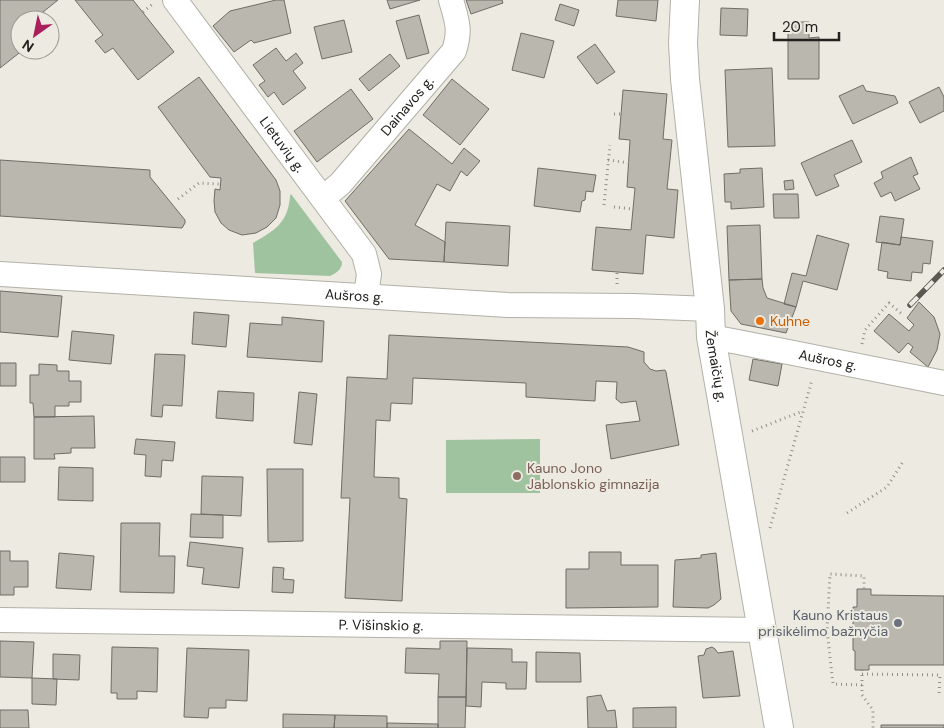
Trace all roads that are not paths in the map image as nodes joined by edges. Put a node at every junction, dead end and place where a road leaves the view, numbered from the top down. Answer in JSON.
{"nodes":[{"id":1,"x":175,"y":0,"type":"edge"},
{"id":2,"x":451,"y":0,"type":"edge"},
{"id":3,"x":685,"y":0,"type":"edge"},
{"id":4,"x":323,"y":198,"type":"junction"},
{"id":5,"x":0,"y":274,"type":"edge"},
{"id":6,"x":366,"y":296,"type":"junction"},
{"id":7,"x":710,"y":309,"type":"junction"},
{"id":8,"x":711,"y":337,"type":"junction"},
{"id":9,"x":944,"y":383,"type":"edge"},
{"id":10,"x":0,"y":620,"type":"edge"},
{"id":11,"x":774,"y":629,"type":"junction"},
{"id":12,"x":780,"y":728,"type":"edge"}],
"edges":[{"from":1,"to":4,"type":"street","name":"Lietuvių g."},
{"from":2,"to":4,"type":"street","name":"Dainavos g."},
{"from":3,"to":7,"type":"street","name":"Žemaičių g."},
{"from":4,"to":6,"type":"street","name":"Lietuvių g."},
{"from":5,"to":6,"type":"street","name":"Aušros g."},
{"from":6,"to":7,"type":"street","name":"Aušros g."},
{"from":7,"to":8,"type":"street","name":"Žemaičių g."},
{"from":8,"to":9,"type":"street","name":"Aušros g."},
{"from":8,"to":11,"type":"street","name":"Žemaičių g."},
{"from":10,"to":11,"type":"street","name":"P. Višinskio g."},
{"from":11,"to":12,"type":"street","name":"Žemaičių g."}]}
